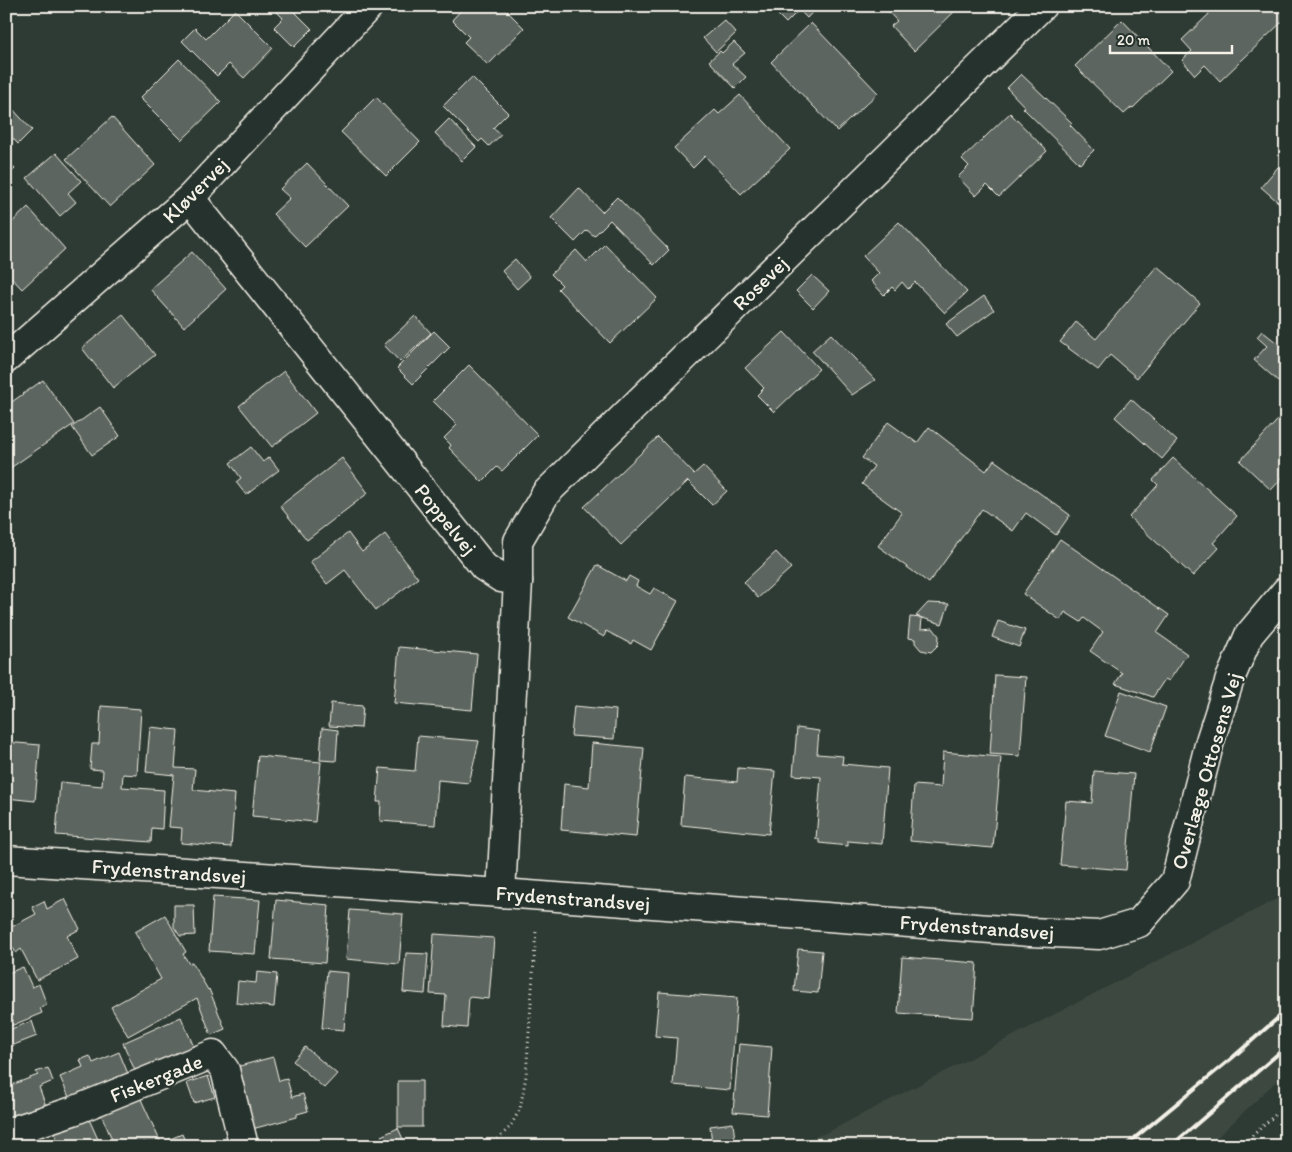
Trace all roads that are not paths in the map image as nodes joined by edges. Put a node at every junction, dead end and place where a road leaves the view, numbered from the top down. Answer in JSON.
{"nodes":[{"id":1,"x":369,"y":6,"type":"edge"},
{"id":2,"x":1042,"y":6,"type":"edge"},
{"id":3,"x":190,"y":198,"type":"junction"},
{"id":4,"x":6,"y":360,"type":"edge"},
{"id":5,"x":518,"y":581,"type":"junction"},
{"id":6,"x":1286,"y":591,"type":"edge"},
{"id":7,"x":6,"y":860,"type":"edge"},
{"id":8,"x":501,"y":893,"type":"junction"},
{"id":9,"x":1138,"y":923,"type":"joint"},
{"id":10,"x":6,"y":1133,"type":"edge"},
{"id":11,"x":244,"y":1146,"type":"edge"}],
"edges":[{"from":1,"to":3,"type":"street","name":"Kløvervej"},
{"from":2,"to":5,"type":"street","name":"Rosevej"},
{"from":3,"to":4,"type":"street","name":"Kløvervej"},
{"from":3,"to":5,"type":"street","name":"Poppelvej"},
{"from":5,"to":8,"type":"street"},
{"from":6,"to":9,"type":"street","name":"Overlæge Ottosens Vej"},
{"from":7,"to":8,"type":"street","name":"Frydenstrandsvej"},
{"from":8,"to":9,"type":"street","name":"Frydenstrandsvej"},
{"from":10,"to":11,"type":"street","name":"Fiskergade"}]}
